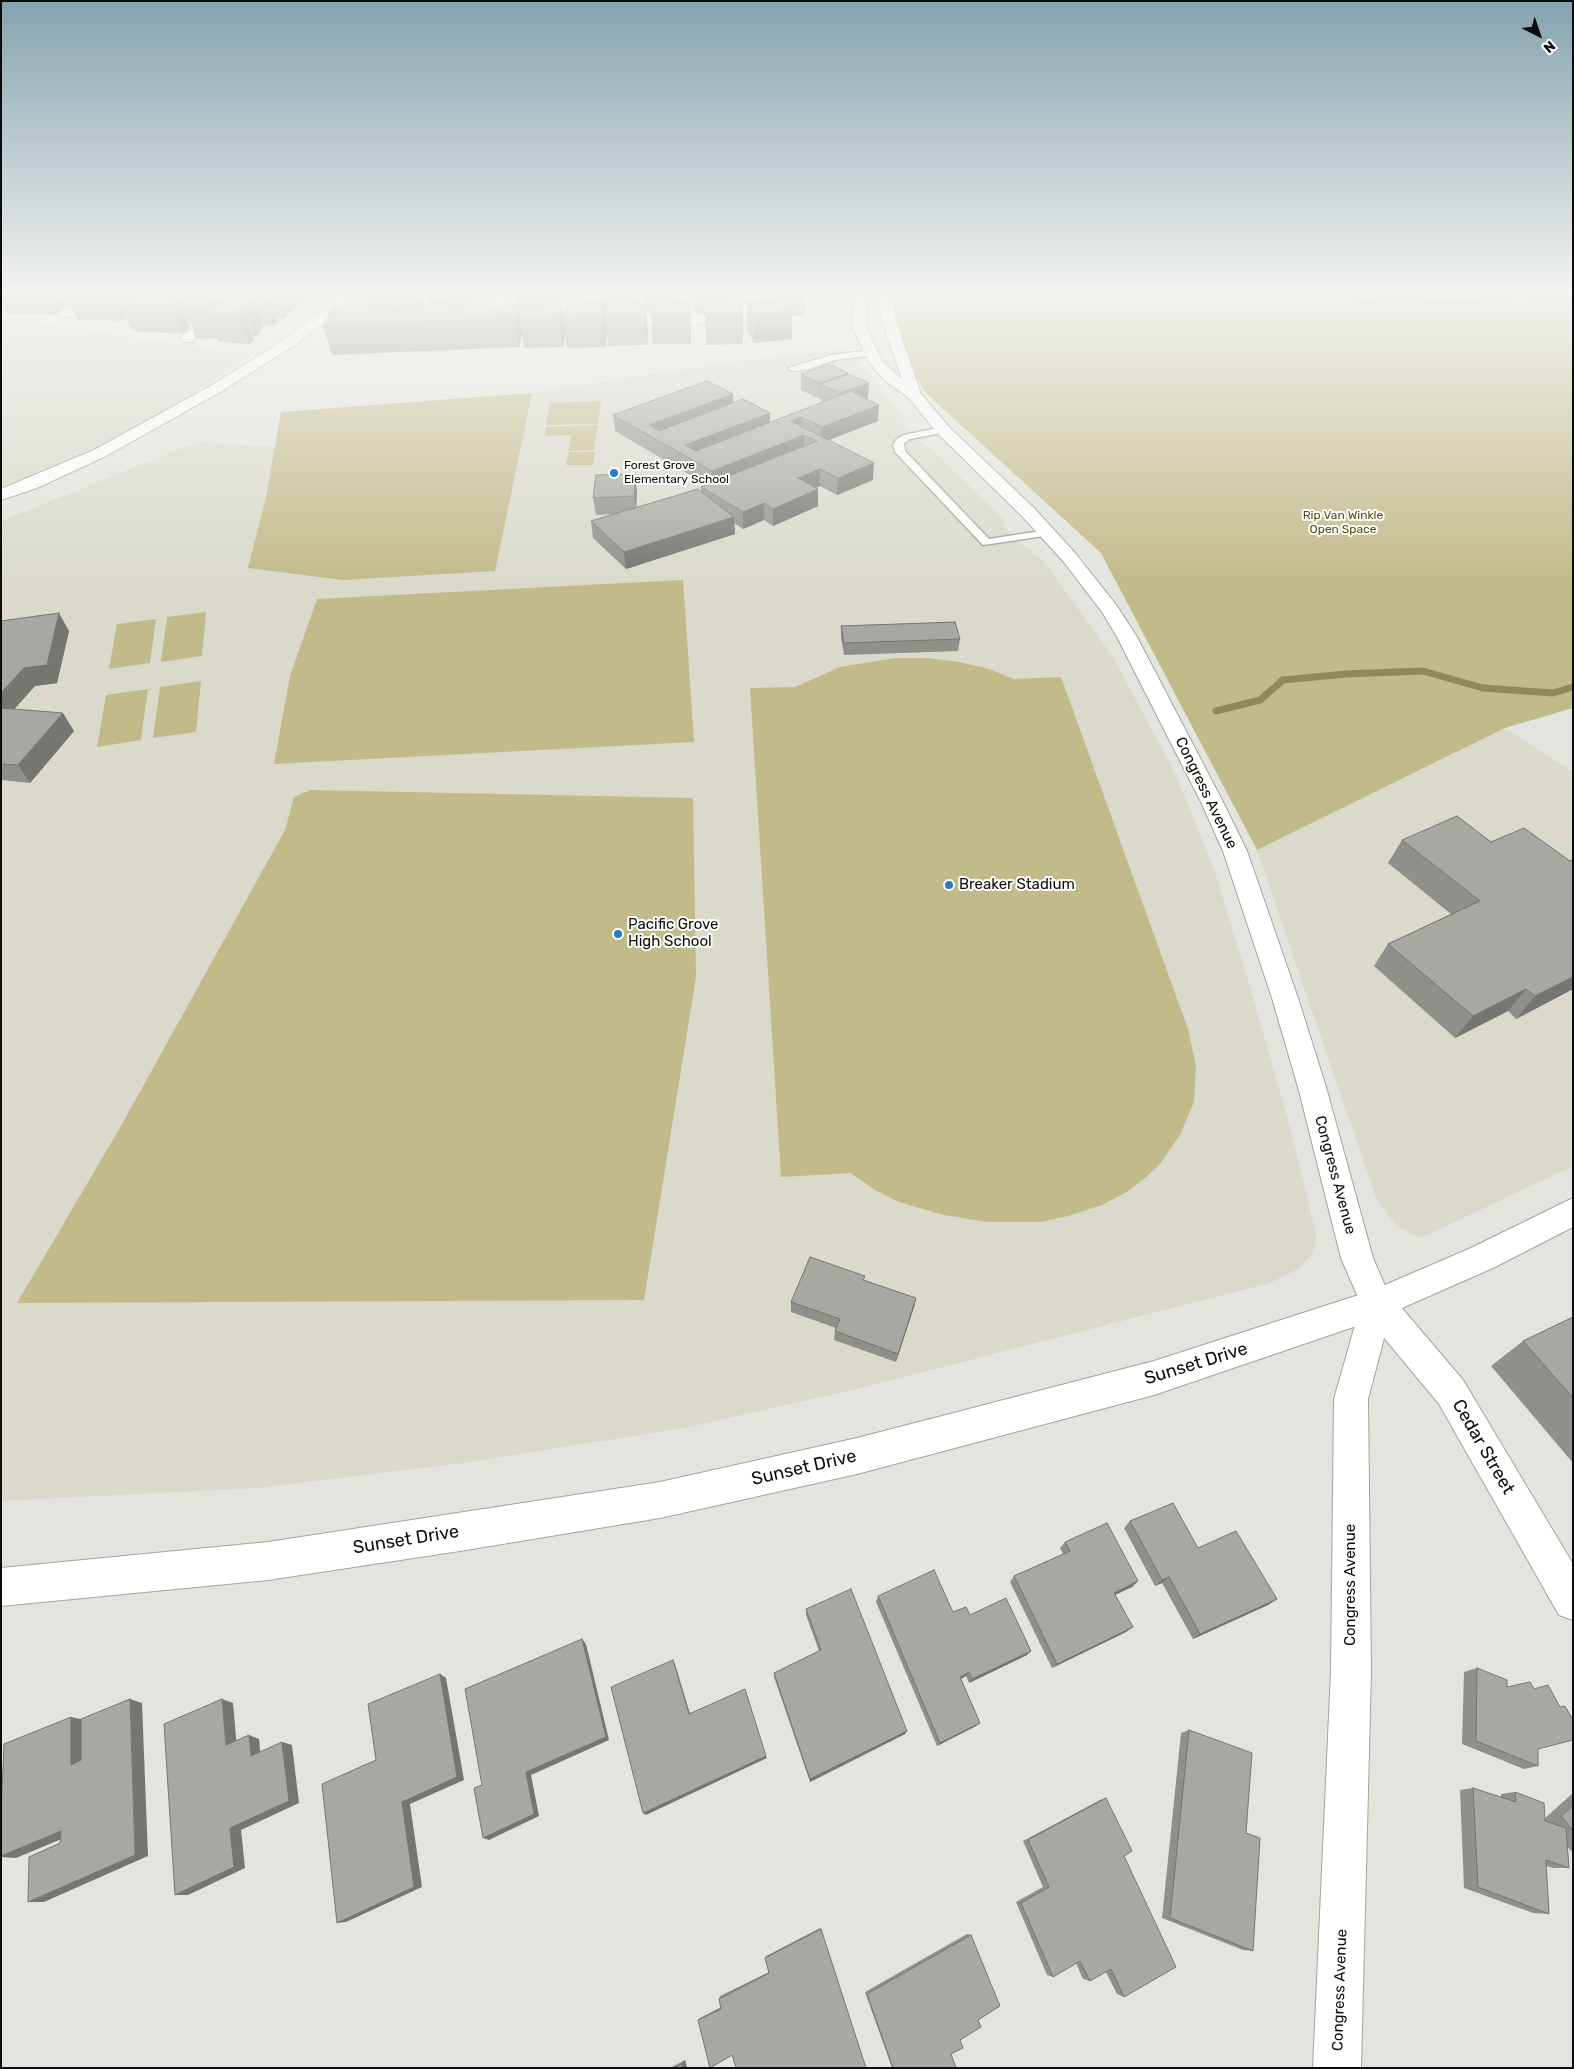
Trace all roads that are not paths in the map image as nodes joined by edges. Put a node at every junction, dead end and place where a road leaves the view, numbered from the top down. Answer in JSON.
{"nodes":[{"id":1,"x":213,"y":391,"type":"edge"},
{"id":2,"x":908,"y":391,"type":"edge"},
{"id":3,"x":913,"y":391,"type":"edge"},
{"id":4,"x":914,"y":395,"type":"junction"},
{"id":5,"x":943,"y":430,"type":"junction"},
{"id":6,"x":1,"y":495,"type":"edge"},
{"id":7,"x":1047,"y":533,"type":"junction"},
{"id":8,"x":1573,"y":1212,"type":"edge"},
{"id":9,"x":1377,"y":1304,"type":"junction"},
{"id":10,"x":1,"y":1587,"type":"edge"},
{"id":11,"x":1573,"y":1601,"type":"edge"},
{"id":12,"x":1337,"y":2068,"type":"edge"}],
"edges":[{"from":1,"to":6,"type":"street"},
{"from":2,"to":4,"type":"street","name":"Congress Avenue"},
{"from":3,"to":4,"type":"street","name":"Congress Avenue"},
{"from":4,"to":5,"type":"street","name":"Congress Avenue"},
{"from":5,"to":7,"type":"street","name":"Congress Avenue"},
{"from":5,"to":7,"type":"lane"},
{"from":7,"to":9,"type":"street","name":"Congress Avenue"},
{"from":8,"to":9,"type":"street","name":"Sunset Drive"},
{"from":9,"to":10,"type":"street","name":"Sunset Drive"},
{"from":9,"to":11,"type":"street","name":"Cedar Street"},
{"from":9,"to":12,"type":"street","name":"Congress Avenue"}]}
